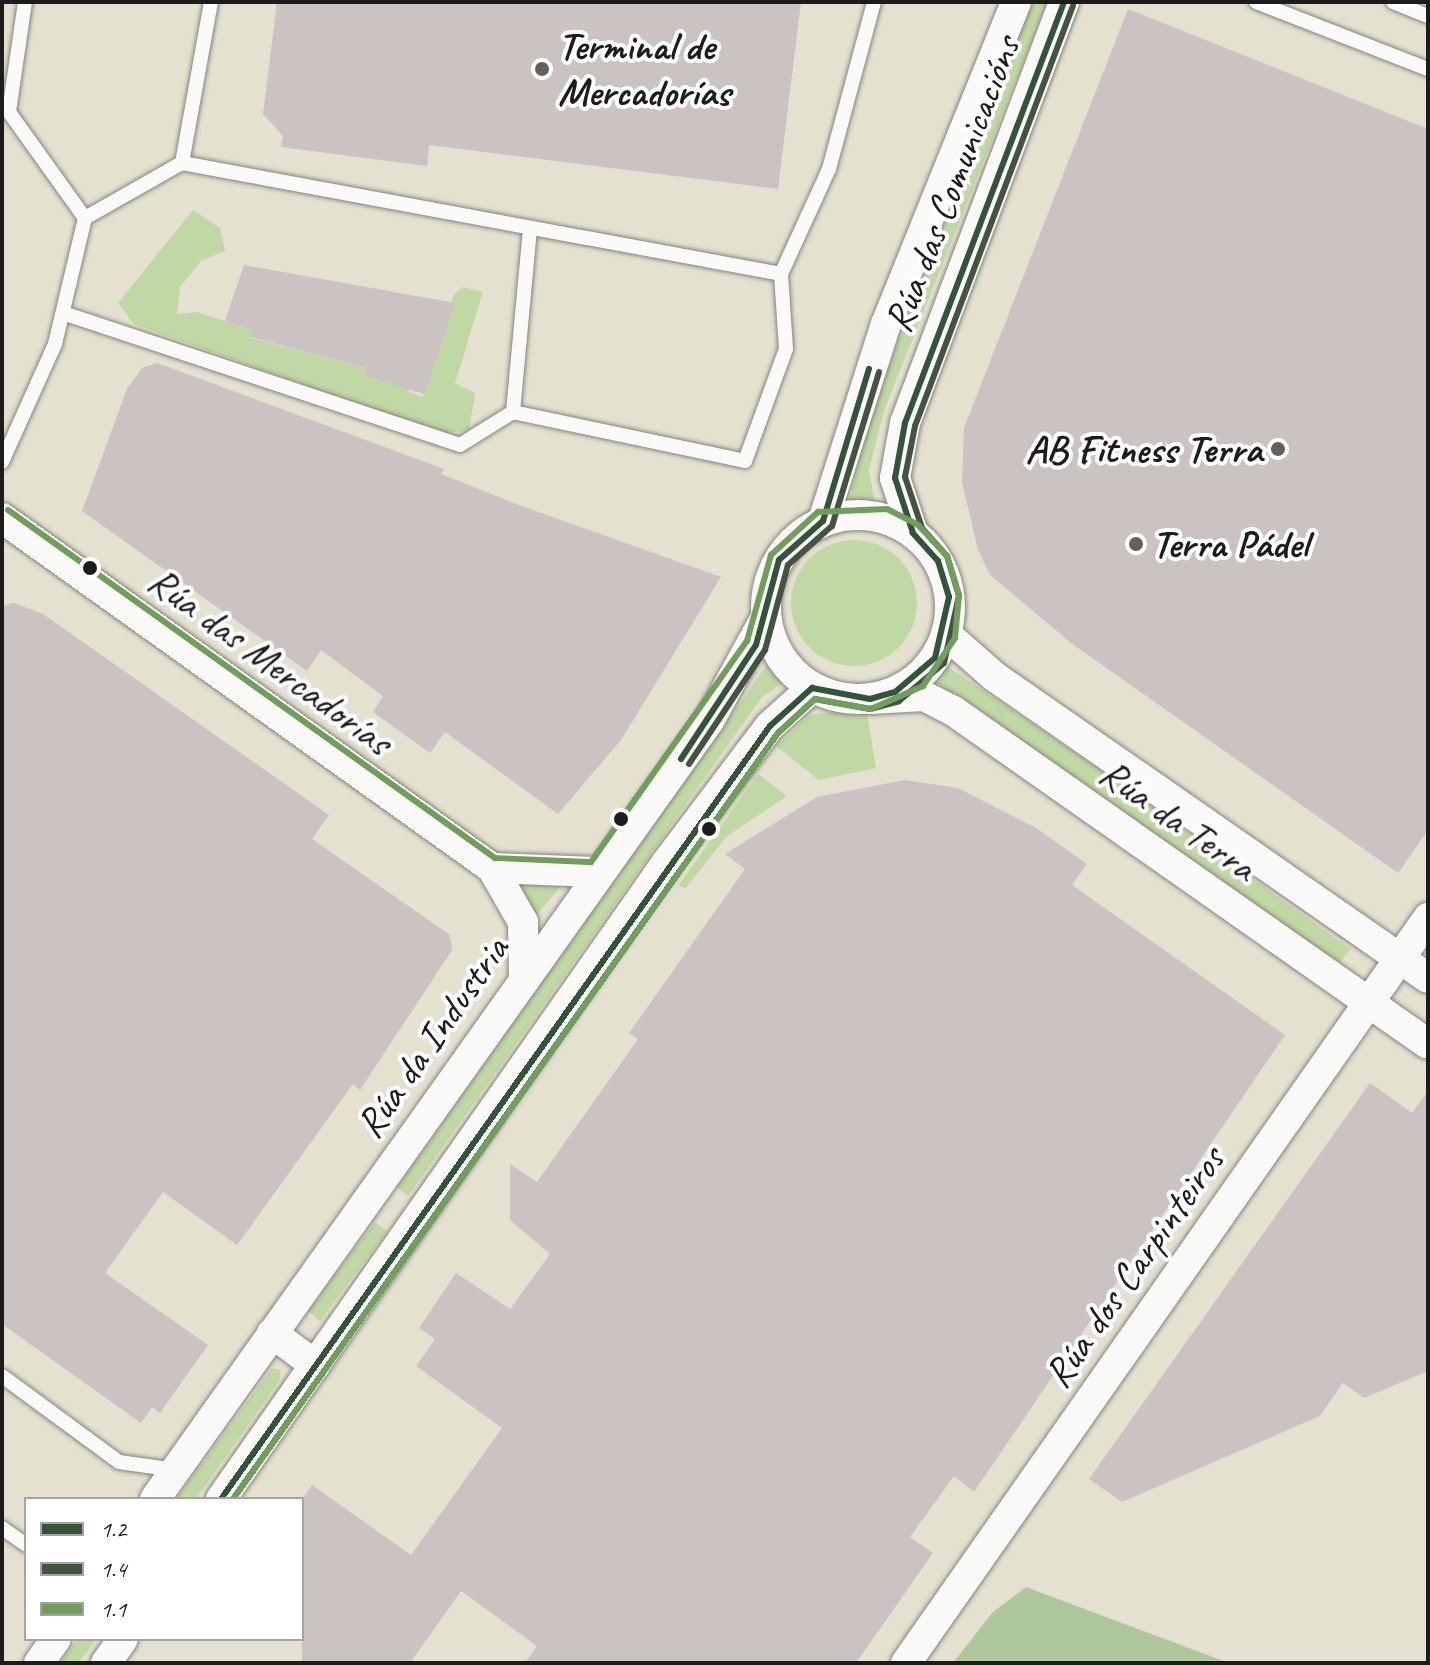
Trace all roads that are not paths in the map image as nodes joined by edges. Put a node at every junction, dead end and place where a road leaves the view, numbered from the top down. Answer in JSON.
{"nodes":[{"id":1,"x":25,"y":2,"type":"edge"},
{"id":2,"x":211,"y":2,"type":"edge"},
{"id":3,"x":874,"y":2,"type":"edge"},
{"id":4,"x":1016,"y":2,"type":"edge"},
{"id":5,"x":1064,"y":2,"type":"edge"},
{"id":6,"x":1256,"y":2,"type":"edge"},
{"id":7,"x":1393,"y":2,"type":"edge"},
{"id":8,"x":1428,"y":16,"type":"edge"},
{"id":9,"x":1428,"y":69,"type":"edge"},
{"id":10,"x":182,"y":163,"type":"junction"},
{"id":11,"x":85,"y":218,"type":"junction"},
{"id":12,"x":530,"y":228,"type":"junction"},
{"id":13,"x":781,"y":274,"type":"junction"},
{"id":14,"x":63,"y":313,"type":"junction"},
{"id":15,"x":513,"y":412,"type":"junction"},
{"id":16,"x":2,"y":462,"type":"edge"},
{"id":17,"x":2,"y":518,"type":"edge"},
{"id":18,"x":823,"y":521,"type":"junction"},
{"id":19,"x":913,"y":533,"type":"junction"},
{"id":20,"x":766,"y":617,"type":"junction"},
{"id":21,"x":946,"y":634,"type":"junction"},
{"id":22,"x":812,"y":688,"type":"junction"},
{"id":23,"x":870,"y":699,"type":"junction"},
{"id":24,"x":492,"y":868,"type":"junction"},
{"id":25,"x":596,"y":872,"type":"junction"},
{"id":26,"x":1428,"y":918,"type":"edge"},
{"id":27,"x":1400,"y":957,"type":"junction"},
{"id":28,"x":524,"y":977,"type":"junction"},
{"id":29,"x":1428,"y":978,"type":"edge"},
{"id":30,"x":1368,"y":1000,"type":"junction"},
{"id":31,"x":1428,"y":1044,"type":"edge"},
{"id":32,"x":369,"y":1196,"type":"junction"},
{"id":33,"x":412,"y":1226,"type":"junction"},
{"id":34,"x":272,"y":1333,"type":"junction"},
{"id":35,"x":315,"y":1365,"type":"junction"},
{"id":36,"x":2,"y":1376,"type":"edge"},
{"id":37,"x":175,"y":1470,"type":"junction"},
{"id":38,"x":156,"y":1497,"type":"edge"},
{"id":39,"x":222,"y":1497,"type":"edge"},
{"id":40,"x":2,"y":1528,"type":"edge"},
{"id":41,"x":24,"y":1544,"type":"edge"},
{"id":42,"x":55,"y":1641,"type":"edge"},
{"id":43,"x":122,"y":1641,"type":"edge"},
{"id":44,"x":39,"y":1663,"type":"edge"},
{"id":45,"x":106,"y":1663,"type":"edge"},
{"id":46,"x":906,"y":1663,"type":"edge"}],
"edges":[{"from":1,"to":11,"type":"lane"},
{"from":2,"to":10,"type":"lane"},
{"from":3,"to":13,"type":"lane"},
{"from":4,"to":18,"type":"street","name":"Rúa das Comunicacións"},
{"from":5,"to":19,"type":"street","name":"Rúa das Comunicacións"},
{"from":6,"to":9,"type":"lane"},
{"from":7,"to":8,"type":"lane"},
{"from":10,"to":11,"type":"lane"},
{"from":10,"to":12,"type":"lane"},
{"from":11,"to":14,"type":"lane"},
{"from":12,"to":13,"type":"lane"},
{"from":12,"to":15,"type":"lane"},
{"from":13,"to":15,"type":"lane"},
{"from":14,"to":15,"type":"lane"},
{"from":14,"to":16,"type":"lane"},
{"from":17,"to":24,"type":"street","name":"Rúa das Mercadorías"},
{"from":18,"to":19,"type":"street"},
{"from":18,"to":20,"type":"street"},
{"from":19,"to":21,"type":"street","name":"Rúa das Comunicacións"},
{"from":20,"to":22,"type":"street"},
{"from":20,"to":25,"type":"street","name":"Rúa da Industria"},
{"from":21,"to":23,"type":"street"},
{"from":21,"to":27,"type":"street","name":"Rúa da Terra"},
{"from":22,"to":23,"type":"street"},
{"from":22,"to":33,"type":"street"},
{"from":23,"to":30,"type":"street","name":"Rúa da Terra"},
{"from":24,"to":25,"type":"street"},
{"from":24,"to":28,"type":"street","name":"Rúa das Mercadorías"},
{"from":25,"to":28,"type":"street","name":"Rúa da Industria"},
{"from":26,"to":27,"type":"street","name":"Rúa dos Carpinteiros"},
{"from":27,"to":29,"type":"street","name":"Rúa da Terra"},
{"from":27,"to":30,"type":"street","name":"Rúa dos Carpinteiros"},
{"from":28,"to":32,"type":"street","name":"Rúa da Industria"},
{"from":30,"to":31,"type":"street","name":"Rúa da Terra"},
{"from":30,"to":46,"type":"street","name":"Rúa dos Carpinteiros"},
{"from":32,"to":33,"type":"street"},
{"from":32,"to":34,"type":"street","name":"Rúa da Industria"},
{"from":33,"to":35,"type":"street"},
{"from":34,"to":35,"type":"street"},
{"from":34,"to":37,"type":"street","name":"Rúa da Industria"},
{"from":35,"to":39,"type":"street"},
{"from":36,"to":37,"type":"lane"},
{"from":37,"to":38,"type":"street","name":"Rúa da Industria"},
{"from":40,"to":41,"type":"lane"},
{"from":42,"to":44,"type":"street"},
{"from":43,"to":45,"type":"street"}]}
